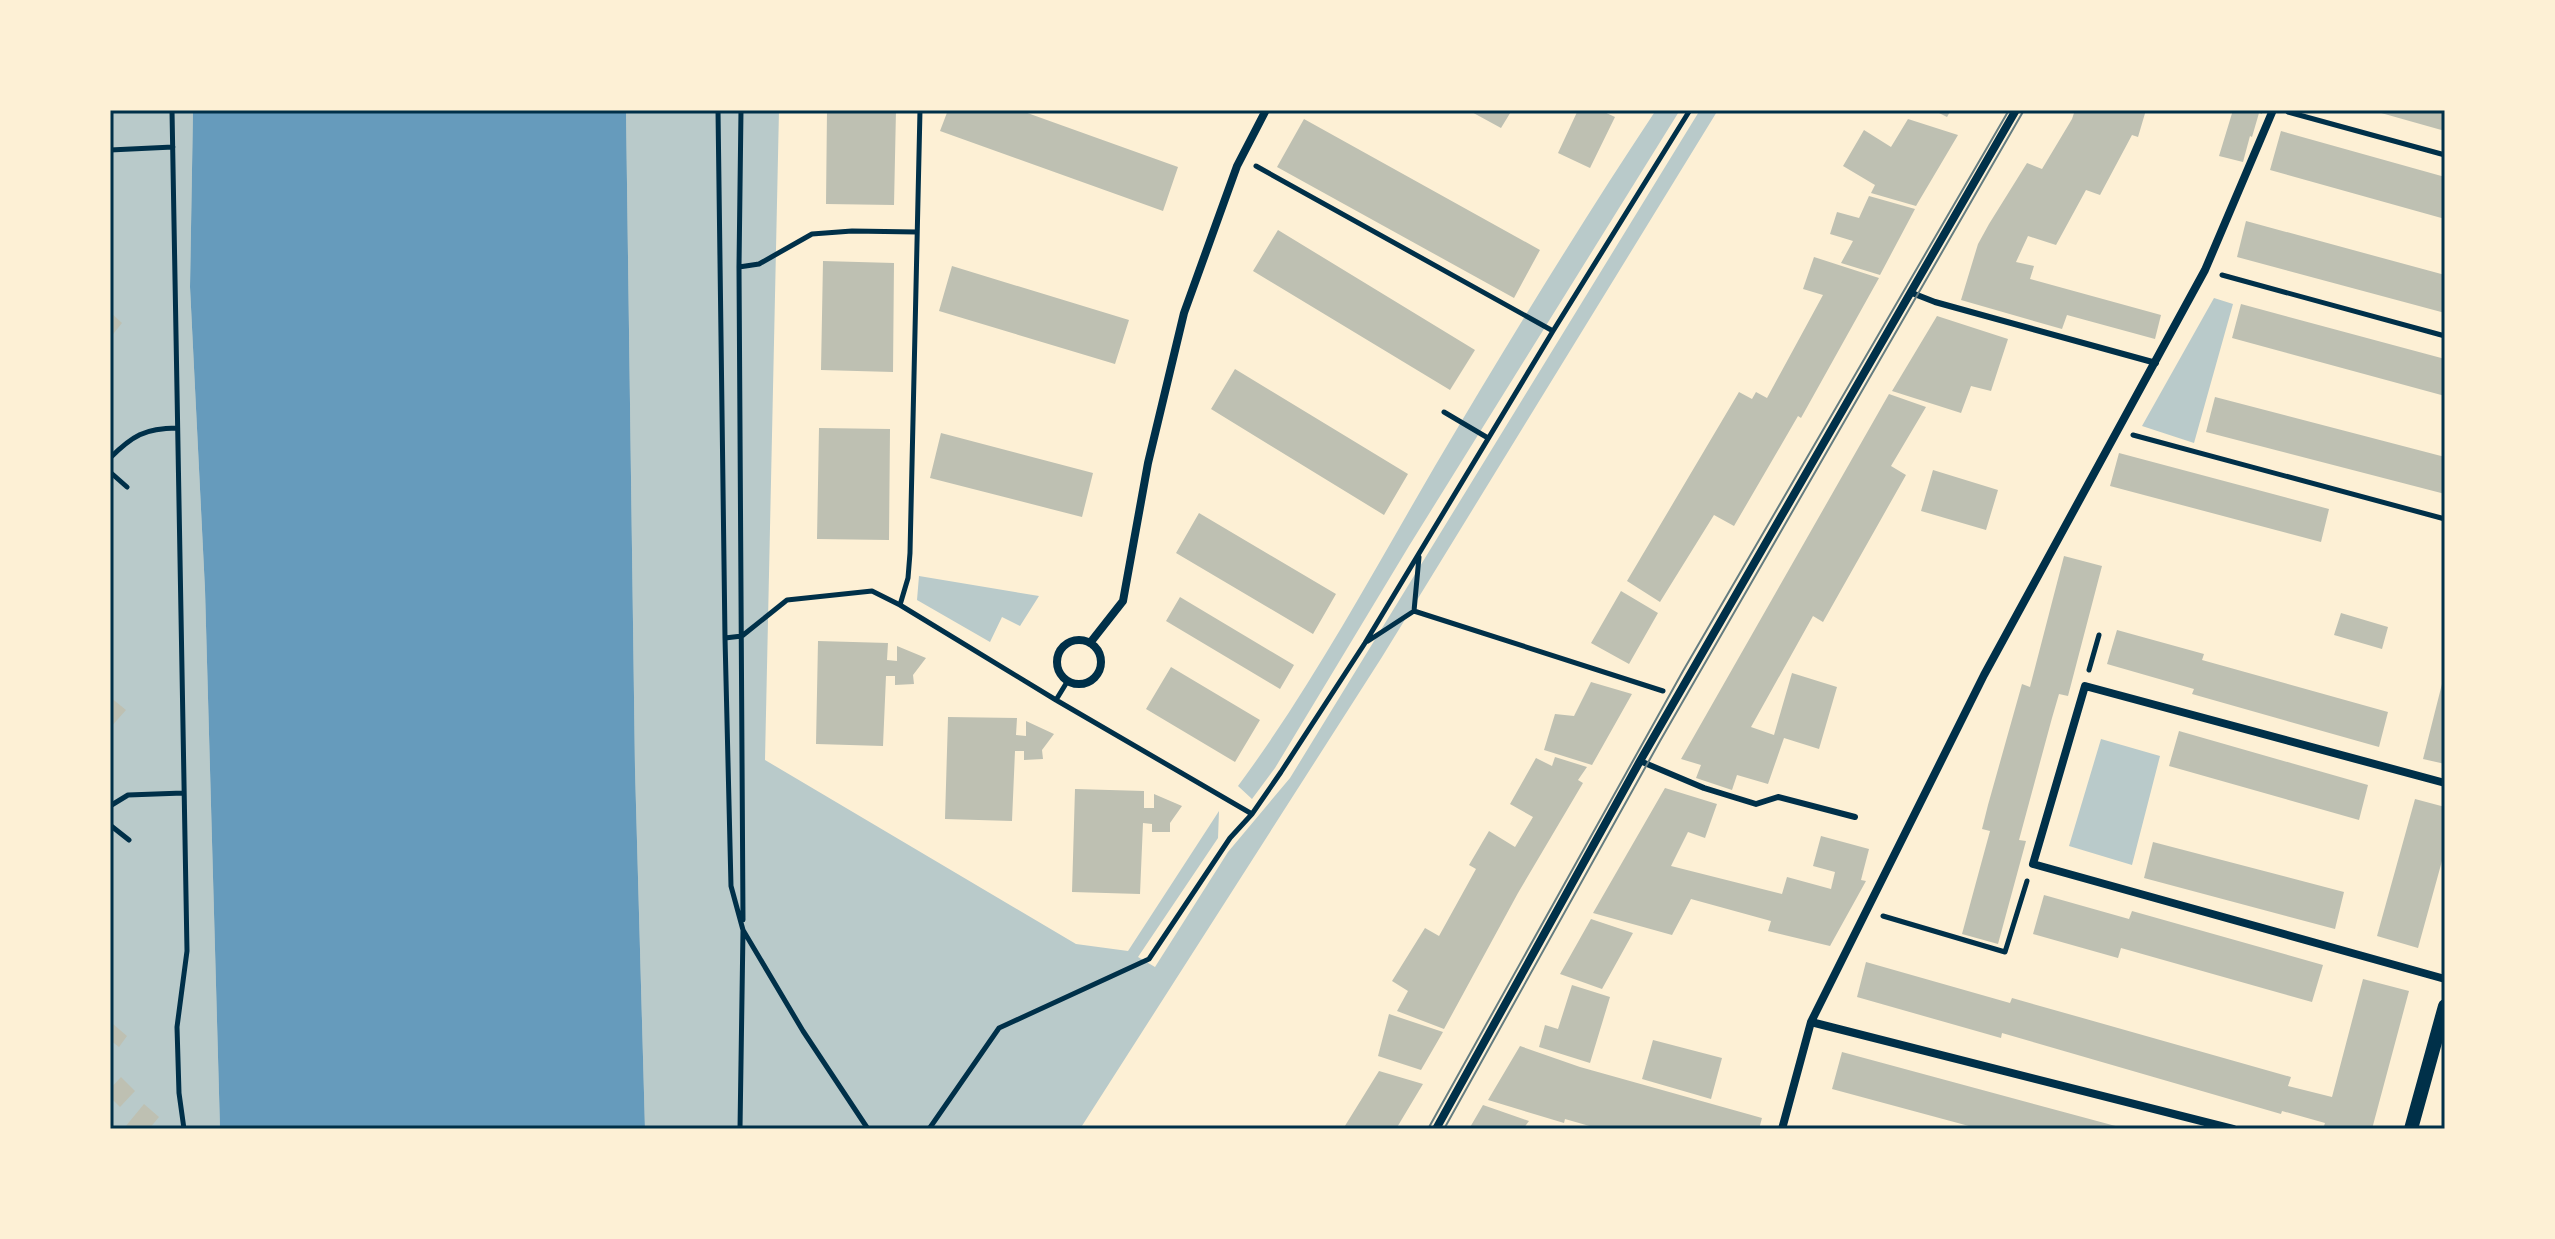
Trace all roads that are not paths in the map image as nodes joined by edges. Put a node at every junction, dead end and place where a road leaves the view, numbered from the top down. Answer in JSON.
{"nodes":[{"id":1,"x":1266,"y":110,"type":"edge"},
{"id":2,"x":2016,"y":110,"type":"edge"},
{"id":3,"x":2273,"y":110,"type":"edge"},
{"id":4,"x":1912,"y":293,"type":"junction"},
{"id":5,"x":2156,"y":363,"type":"junction"},
{"id":6,"x":1090,"y":643,"type":"junction"},
{"id":7,"x":1640,"y":761,"type":"junction"},
{"id":8,"x":2445,"y":783,"type":"edge"},
{"id":9,"x":1855,"y":817,"type":"dead end"},
{"id":10,"x":2445,"y":979,"type":"edge"},
{"id":11,"x":2445,"y":1006,"type":"edge"},
{"id":12,"x":1811,"y":1022,"type":"junction"},
{"id":13,"x":1436,"y":1129,"type":"edge"},
{"id":14,"x":1782,"y":1129,"type":"edge"},
{"id":15,"x":2233,"y":1129,"type":"edge"},
{"id":16,"x":2411,"y":1129,"type":"edge"}],
"edges":[{"from":1,"to":6,"type":"street"},
{"from":2,"to":4,"type":"street"},
{"from":3,"to":5,"type":"street"},
{"from":4,"to":5,"type":"lane"},
{"from":4,"to":7,"type":"street"},
{"from":5,"to":12,"type":"street"},
{"from":6,"to":6,"type":"street"},
{"from":7,"to":9,"type":"lane"},
{"from":7,"to":13,"type":"street"},
{"from":8,"to":10,"type":"street"},
{"from":11,"to":16,"type":"street"},
{"from":12,"to":14,"type":"street"},
{"from":12,"to":15,"type":"street"}]}
